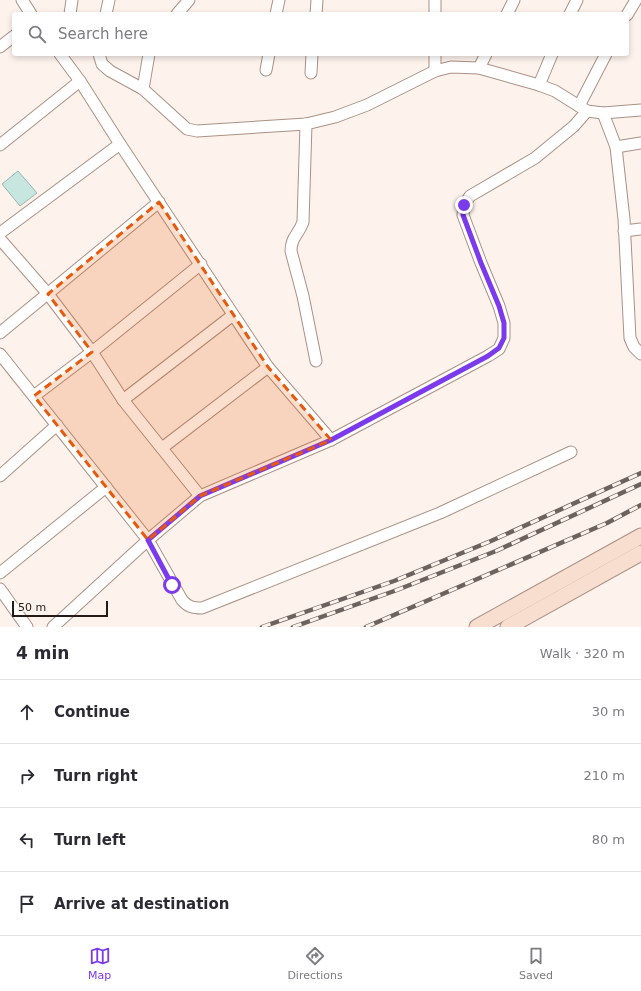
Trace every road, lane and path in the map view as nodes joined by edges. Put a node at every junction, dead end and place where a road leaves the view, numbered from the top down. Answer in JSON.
{"nodes":[{"id":1,"x":22,"y":0,"type":"edge"},
{"id":2,"x":72,"y":0,"type":"edge"},
{"id":3,"x":109,"y":0,"type":"edge"},
{"id":4,"x":189,"y":0,"type":"edge"},
{"id":5,"x":279,"y":0,"type":"edge"},
{"id":6,"x":317,"y":0,"type":"edge"},
{"id":7,"x":435,"y":0,"type":"edge"},
{"id":8,"x":514,"y":0,"type":"edge"},
{"id":9,"x":577,"y":0,"type":"edge"},
{"id":10,"x":636,"y":0,"type":"edge"},
{"id":11,"x":30,"y":12,"type":"edge"},
{"id":12,"x":70,"y":12,"type":"edge"},
{"id":13,"x":106,"y":12,"type":"edge"},
{"id":14,"x":179,"y":12,"type":"edge"},
{"id":15,"x":276,"y":12,"type":"edge"},
{"id":16,"x":316,"y":12,"type":"edge"},
{"id":17,"x":435,"y":12,"type":"edge"},
{"id":18,"x":508,"y":12,"type":"edge"},
{"id":19,"x":571,"y":12,"type":"edge"},
{"id":20,"x":629,"y":12,"type":"edge"},
{"id":21,"x":12,"y":38,"type":"edge"},
{"id":22,"x":0,"y":47,"type":"edge"},
{"id":23,"x":61,"y":56,"type":"edge"},
{"id":24,"x":100,"y":56,"type":"edge"},
{"id":25,"x":149,"y":56,"type":"edge"},
{"id":26,"x":269,"y":56,"type":"edge"},
{"id":27,"x":312,"y":56,"type":"edge"},
{"id":28,"x":435,"y":56,"type":"edge"},
{"id":29,"x":485,"y":56,"type":"edge"},
{"id":30,"x":551,"y":56,"type":"edge"},
{"id":31,"x":605,"y":56,"type":"edge"},
{"id":32,"x":479,"y":68,"type":"junction"},
{"id":33,"x":266,"y":70,"type":"dead end"},
{"id":34,"x":435,"y":71,"type":"junction"},
{"id":35,"x":311,"y":73,"type":"dead end"},
{"id":36,"x":80,"y":81,"type":"junction"},
{"id":37,"x":538,"y":85,"type":"junction"},
{"id":38,"x":143,"y":90,"type":"junction"},
{"id":39,"x":583,"y":108,"type":"junction"},
{"id":40,"x":641,"y":110,"type":"edge"},
{"id":41,"x":603,"y":113,"type":"junction"},
{"id":42,"x":306,"y":124,"type":"junction"},
{"id":43,"x":641,"y":142,"type":"edge"},
{"id":44,"x":120,"y":144,"type":"junction"},
{"id":45,"x":0,"y":145,"type":"edge"},
{"id":46,"x":616,"y":147,"type":"junction"},
{"id":47,"x":159,"y":202,"type":"junction"},
{"id":48,"x":641,"y":229,"type":"edge"},
{"id":49,"x":624,"y":231,"type":"junction"},
{"id":50,"x":0,"y":233,"type":"edge"},
{"id":51,"x":0,"y":238,"type":"edge"},
{"id":52,"x":201,"y":264,"type":"junction"},
{"id":53,"x":48,"y":294,"type":"junction"},
{"id":54,"x":233,"y":315,"type":"junction"},
{"id":55,"x":0,"y":333,"type":"edge"},
{"id":56,"x":92,"y":352,"type":"junction"},
{"id":57,"x":0,"y":354,"type":"edge"},
{"id":58,"x":641,"y":354,"type":"edge"},
{"id":59,"x":316,"y":361,"type":"dead end"},
{"id":60,"x":268,"y":367,"type":"junction"},
{"id":61,"x":34,"y":396,"type":"junction"},
{"id":62,"x":123,"y":400,"type":"junction"},
{"id":63,"x":57,"y":425,"type":"junction"},
{"id":64,"x":331,"y":440,"type":"junction"},
{"id":65,"x":162,"y":448,"type":"junction"},
{"id":66,"x":571,"y":452,"type":"dead end"},
{"id":67,"x":2,"y":470,"type":"edge"},
{"id":68,"x":106,"y":487,"type":"junction"},
{"id":69,"x":200,"y":496,"type":"junction"},
{"id":70,"x":641,"y":536,"type":"edge"},
{"id":71,"x":148,"y":540,"type":"junction"},
{"id":72,"x":641,"y":553,"type":"edge"},
{"id":73,"x":0,"y":573,"type":"edge"},
{"id":74,"x":0,"y":590,"type":"edge"},
{"id":75,"x":27,"y":627,"type":"edge"},
{"id":76,"x":53,"y":627,"type":"edge"},
{"id":77,"x":477,"y":627,"type":"edge"},
{"id":78,"x":508,"y":627,"type":"edge"}],
"edges":[{"from":1,"to":11,"type":"street"},
{"from":2,"to":12,"type":"street"},
{"from":3,"to":13,"type":"street"},
{"from":4,"to":14,"type":"street"},
{"from":5,"to":15,"type":"street"},
{"from":6,"to":16,"type":"street"},
{"from":7,"to":17,"type":"street"},
{"from":8,"to":18,"type":"street"},
{"from":9,"to":19,"type":"street"},
{"from":10,"to":20,"type":"street"},
{"from":21,"to":22,"type":"street"},
{"from":23,"to":36,"type":"street"},
{"from":24,"to":38,"type":"street"},
{"from":25,"to":38,"type":"street"},
{"from":26,"to":33,"type":"street"},
{"from":27,"to":35,"type":"street"},
{"from":28,"to":34,"type":"street"},
{"from":29,"to":32,"type":"street"},
{"from":30,"to":37,"type":"street"},
{"from":31,"to":39,"type":"street"},
{"from":32,"to":34,"type":"street"},
{"from":32,"to":37,"type":"street"},
{"from":34,"to":42,"type":"street"},
{"from":36,"to":44,"type":"street"},
{"from":36,"to":45,"type":"street"},
{"from":37,"to":39,"type":"street"},
{"from":38,"to":42,"type":"street"},
{"from":39,"to":41,"type":"street"},
{"from":39,"to":64,"type":"street"},
{"from":40,"to":41,"type":"street"},
{"from":41,"to":46,"type":"street"},
{"from":42,"to":59,"type":"street"},
{"from":43,"to":46,"type":"street"},
{"from":44,"to":47,"type":"street"},
{"from":44,"to":50,"type":"street"},
{"from":46,"to":49,"type":"street"},
{"from":47,"to":52,"type":"street"},
{"from":47,"to":53,"type":"street"},
{"from":48,"to":49,"type":"street"},
{"from":49,"to":58,"type":"street"},
{"from":51,"to":53,"type":"street"},
{"from":52,"to":54,"type":"street"},
{"from":52,"to":56,"type":"street"},
{"from":53,"to":55,"type":"street"},
{"from":53,"to":56,"type":"street"},
{"from":54,"to":60,"type":"street"},
{"from":54,"to":62,"type":"street"},
{"from":56,"to":61,"type":"street"},
{"from":56,"to":62,"type":"street"},
{"from":57,"to":61,"type":"street"},
{"from":60,"to":64,"type":"street"},
{"from":60,"to":65,"type":"street"},
{"from":61,"to":63,"type":"street"},
{"from":62,"to":65,"type":"street"},
{"from":63,"to":67,"type":"street"},
{"from":63,"to":68,"type":"street"},
{"from":64,"to":69,"type":"street"},
{"from":65,"to":69,"type":"street"},
{"from":66,"to":71,"type":"street"},
{"from":68,"to":71,"type":"street"},
{"from":68,"to":73,"type":"street"},
{"from":69,"to":71,"type":"street"},
{"from":70,"to":77,"type":"street"},
{"from":71,"to":76,"type":"street"},
{"from":72,"to":78,"type":"street"},
{"from":74,"to":75,"type":"street"}]}
